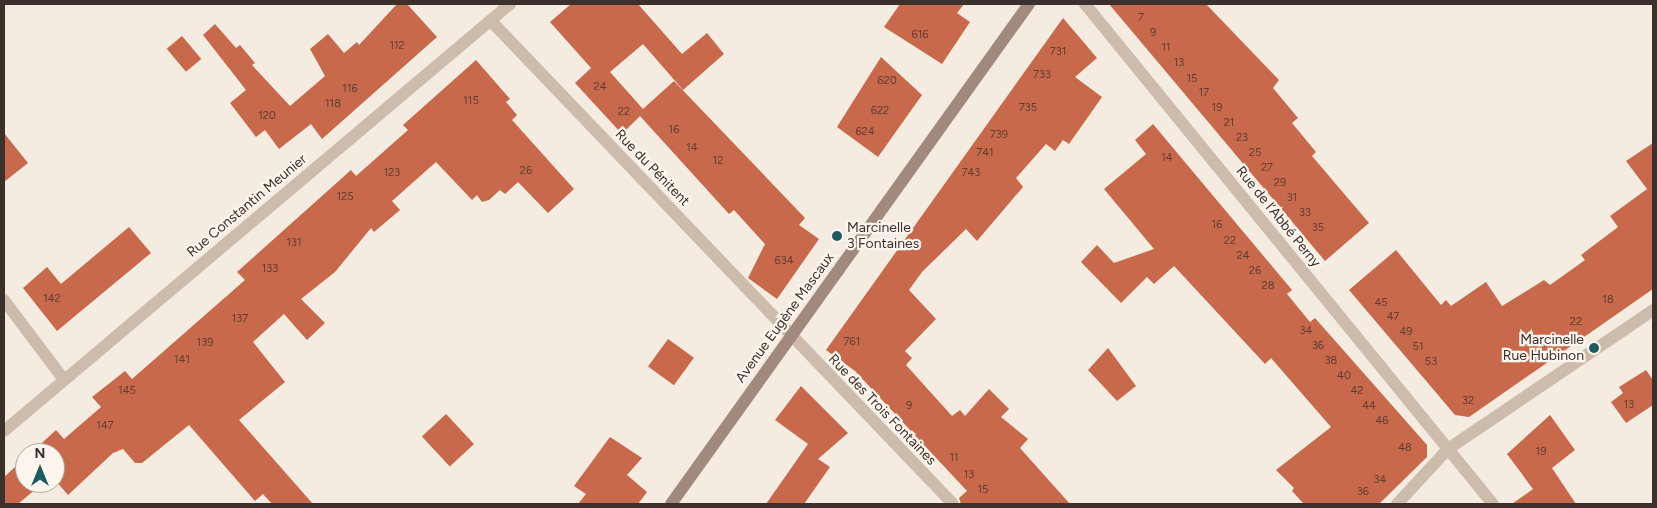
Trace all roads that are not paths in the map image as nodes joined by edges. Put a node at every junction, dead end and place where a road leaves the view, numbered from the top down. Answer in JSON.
{"nodes":[{"id":1,"x":510,"y":4,"type":"edge"},
{"id":2,"x":1029,"y":4,"type":"edge"},
{"id":3,"x":1085,"y":4,"type":"edge"},
{"id":4,"x":491,"y":21,"type":"junction"},
{"id":5,"x":4,"y":300,"type":"edge"},
{"id":6,"x":1653,"y":310,"type":"edge"},
{"id":7,"x":790,"y":336,"type":"junction"},
{"id":8,"x":64,"y":380,"type":"junction"},
{"id":9,"x":4,"y":432,"type":"edge"},
{"id":10,"x":1448,"y":449,"type":"junction"},
{"id":11,"x":671,"y":504,"type":"edge"},
{"id":12,"x":953,"y":504,"type":"edge"},
{"id":13,"x":1397,"y":504,"type":"edge"},
{"id":14,"x":1493,"y":504,"type":"edge"}],
"edges":[{"from":1,"to":4,"type":"street","name":"Rue Constantin Meunier"},
{"from":2,"to":7,"type":"main road","name":"Avenue Eugène Mascaux"},
{"from":3,"to":10,"type":"street","name":"Rue de l’Abbé Perny"},
{"from":4,"to":7,"type":"street","name":"Rue du Pénitent"},
{"from":4,"to":8,"type":"street","name":"Rue Constantin Meunier"},
{"from":5,"to":8,"type":"street"},
{"from":6,"to":10,"type":"street"},
{"from":7,"to":11,"type":"main road","name":"Avenue Eugène Mascaux"},
{"from":7,"to":12,"type":"street","name":"Rue des Trois Fontaines"},
{"from":8,"to":9,"type":"street","name":"Rue Constantin Meunier"},
{"from":10,"to":13,"type":"street"},
{"from":10,"to":14,"type":"street","name":"Rue de l’Abbé Perny"}]}
